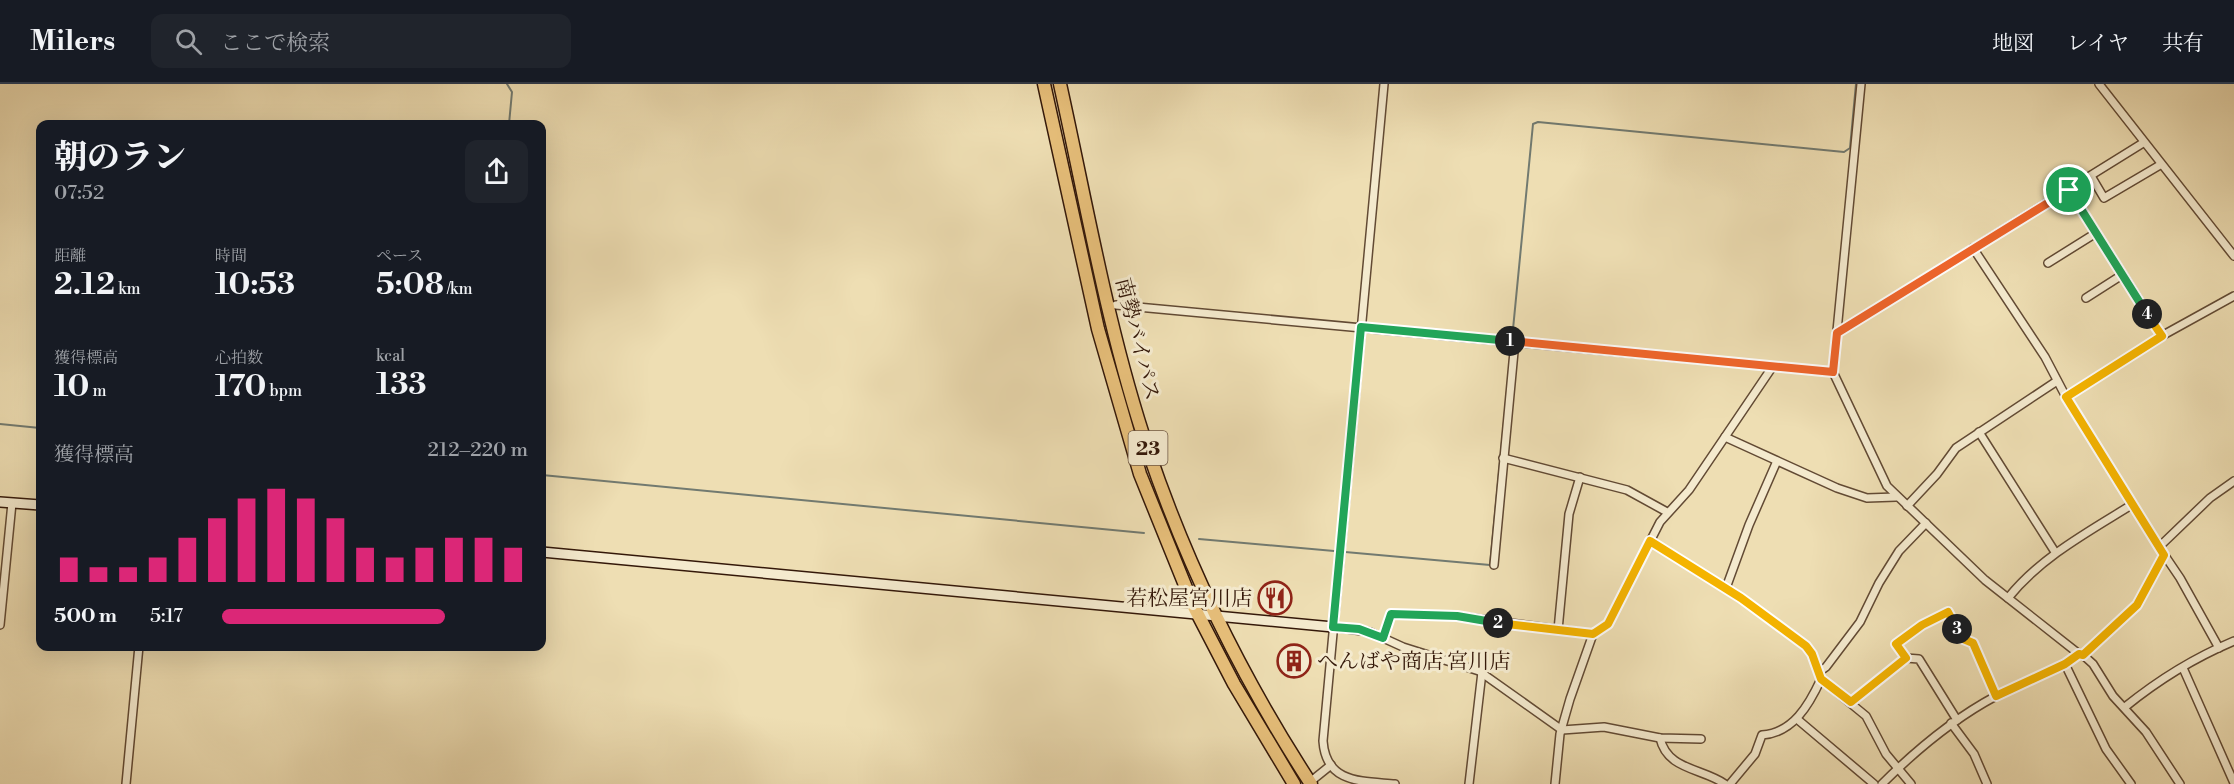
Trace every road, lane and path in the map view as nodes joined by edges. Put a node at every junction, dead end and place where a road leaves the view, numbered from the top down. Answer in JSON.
{"nodes":[{"id":1,"x":1044,"y":84,"type":"edge"},
{"id":2,"x":1060,"y":84,"type":"edge"},
{"id":3,"x":1384,"y":84,"type":"edge"},
{"id":4,"x":1862,"y":84,"type":"edge"},
{"id":5,"x":2099,"y":84,"type":"edge"},
{"id":6,"x":2143,"y":143,"type":"junction"},
{"id":7,"x":2160,"y":165,"type":"junction"},
{"id":8,"x":2091,"y":176,"type":"junction"},
{"id":9,"x":2069,"y":190,"type":"junction"},
{"id":10,"x":2096,"y":233,"type":"junction"},
{"id":11,"x":2231,"y":247,"type":"edge"},
{"id":12,"x":1973,"y":248,"type":"junction"},
{"id":13,"x":2234,"y":255,"type":"edge"},
{"id":14,"x":2048,"y":264,"type":"dead end"},
{"id":15,"x":2122,"y":275,"type":"junction"},
{"id":16,"x":2234,"y":296,"type":"edge"},
{"id":17,"x":2086,"y":298,"type":"dead end"},
{"id":18,"x":1116,"y":304,"type":"dead end"},
{"id":19,"x":1361,"y":327,"type":"junction"},
{"id":20,"x":1837,"y":333,"type":"junction"},
{"id":21,"x":2162,"y":336,"type":"junction"},
{"id":22,"x":1512,"y":341,"type":"junction"},
{"id":23,"x":1773,"y":366,"type":"junction"},
{"id":24,"x":1833,"y":372,"type":"junction"},
{"id":25,"x":2057,"y":381,"type":"junction"},
{"id":26,"x":2066,"y":397,"type":"junction"},
{"id":27,"x":1979,"y":432,"type":"junction"},
{"id":28,"x":1725,"y":437,"type":"junction"},
{"id":29,"x":1503,"y":458,"type":"junction"},
{"id":30,"x":1777,"y":461,"type":"junction"},
{"id":31,"x":1580,"y":477,"type":"junction"},
{"id":32,"x":2233,"y":486,"type":"edge"},
{"id":33,"x":1896,"y":496,"type":"junction"},
{"id":34,"x":0,"y":502,"type":"edge"},
{"id":35,"x":12,"y":503,"type":"junction"},
{"id":36,"x":2133,"y":504,"type":"junction"},
{"id":37,"x":36,"y":505,"type":"edge"},
{"id":38,"x":1907,"y":506,"type":"junction"},
{"id":39,"x":1667,"y":512,"type":"junction"},
{"id":40,"x":1926,"y":523,"type":"junction"},
{"id":41,"x":1650,"y":541,"type":"junction"},
{"id":42,"x":2158,"y":548,"type":"junction"},
{"id":43,"x":546,"y":552,"type":"edge"},
{"id":44,"x":2055,"y":552,"type":"junction"},
{"id":45,"x":2164,"y":555,"type":"junction"},
{"id":46,"x":1494,"y":565,"type":"dead end"},
{"id":47,"x":1726,"y":588,"type":"junction"},
{"id":48,"x":2008,"y":598,"type":"junction"},
{"id":49,"x":1198,"y":612,"type":"junction"},
{"id":50,"x":1216,"y":615,"type":"junction"},
{"id":51,"x":0,"y":625,"type":"edge"},
{"id":52,"x":1333,"y":627,"type":"junction"},
{"id":53,"x":1558,"y":630,"type":"junction"},
{"id":54,"x":1593,"y":634,"type":"junction"},
{"id":55,"x":1383,"y":638,"type":"junction"},
{"id":56,"x":2234,"y":640,"type":"edge"},
{"id":57,"x":2219,"y":648,"type":"junction"},
{"id":58,"x":139,"y":651,"type":"edge"},
{"id":59,"x":2081,"y":655,"type":"junction"},
{"id":60,"x":1906,"y":658,"type":"junction"},
{"id":61,"x":2065,"y":664,"type":"junction"},
{"id":62,"x":2183,"y":668,"type":"junction"},
{"id":63,"x":1482,"y":672,"type":"junction"},
{"id":64,"x":1820,"y":675,"type":"junction"},
{"id":65,"x":1996,"y":696,"type":"junction"},
{"id":66,"x":1851,"y":702,"type":"junction"},
{"id":67,"x":2125,"y":707,"type":"junction"},
{"id":68,"x":1797,"y":719,"type":"junction"},
{"id":69,"x":1954,"y":721,"type":"junction"},
{"id":70,"x":1562,"y":730,"type":"junction"},
{"id":71,"x":1660,"y":738,"type":"junction"},
{"id":72,"x":1701,"y":740,"type":"dead end"},
{"id":73,"x":1331,"y":765,"type":"junction"},
{"id":74,"x":1898,"y":768,"type":"junction"},
{"id":75,"x":1342,"y":781,"type":"edge"},
{"id":76,"x":1311,"y":783,"type":"edge"},
{"id":77,"x":2234,"y":783,"type":"edge"},
{"id":78,"x":126,"y":784,"type":"edge"},
{"id":79,"x":1294,"y":784,"type":"edge"},
{"id":80,"x":1395,"y":784,"type":"edge"},
{"id":81,"x":1469,"y":784,"type":"edge"},
{"id":82,"x":1555,"y":784,"type":"edge"},
{"id":83,"x":1725,"y":784,"type":"edge"},
{"id":84,"x":1730,"y":784,"type":"edge"},
{"id":85,"x":1874,"y":784,"type":"edge"},
{"id":86,"x":1882,"y":784,"type":"edge"},
{"id":87,"x":1911,"y":784,"type":"edge"},
{"id":88,"x":1987,"y":784,"type":"edge"},
{"id":89,"x":2131,"y":784,"type":"edge"},
{"id":90,"x":2180,"y":784,"type":"edge"}],
"edges":[{"from":1,"to":49,"type":"highway","name":"南勢バイパス","number":"23"},
{"from":2,"to":50,"type":"highway","name":"南勢バイパス","number":"23"},
{"from":3,"to":19,"type":"street"},
{"from":4,"to":20,"type":"street"},
{"from":5,"to":6,"type":"street"},
{"from":6,"to":7,"type":"street"},
{"from":6,"to":8,"type":"street"},
{"from":7,"to":8,"type":"street"},
{"from":7,"to":11,"type":"street"},
{"from":8,"to":9,"type":"street"},
{"from":9,"to":10,"type":"street"},
{"from":9,"to":12,"type":"street"},
{"from":10,"to":14,"type":"street"},
{"from":10,"to":15,"type":"street"},
{"from":11,"to":13,"type":"street"},
{"from":12,"to":20,"type":"street"},
{"from":12,"to":25,"type":"street"},
{"from":15,"to":17,"type":"street"},
{"from":15,"to":21,"type":"street"},
{"from":16,"to":21,"type":"street"},
{"from":18,"to":19,"type":"street"},
{"from":19,"to":22,"type":"street"},
{"from":19,"to":52,"type":"street"},
{"from":20,"to":24,"type":"street"},
{"from":21,"to":26,"type":"street"},
{"from":22,"to":23,"type":"street"},
{"from":22,"to":29,"type":"street"},
{"from":23,"to":24,"type":"street"},
{"from":23,"to":28,"type":"street"},
{"from":24,"to":33,"type":"street"},
{"from":25,"to":26,"type":"street"},
{"from":25,"to":27,"type":"street"},
{"from":26,"to":36,"type":"street"},
{"from":27,"to":38,"type":"street"},
{"from":27,"to":44,"type":"street"},
{"from":28,"to":30,"type":"street"},
{"from":28,"to":39,"type":"street"},
{"from":29,"to":31,"type":"street"},
{"from":29,"to":46,"type":"street"},
{"from":30,"to":33,"type":"street"},
{"from":30,"to":47,"type":"street"},
{"from":31,"to":39,"type":"street"},
{"from":31,"to":53,"type":"street"},
{"from":32,"to":42,"type":"street"},
{"from":33,"to":38,"type":"street"},
{"from":34,"to":35,"type":"street"},
{"from":35,"to":37,"type":"street"},
{"from":35,"to":51,"type":"street"},
{"from":36,"to":42,"type":"street"},
{"from":36,"to":44,"type":"street"},
{"from":38,"to":40,"type":"street"},
{"from":39,"to":41,"type":"street"},
{"from":40,"to":48,"type":"street"},
{"from":40,"to":64,"type":"street"},
{"from":41,"to":47,"type":"street"},
{"from":41,"to":54,"type":"street"},
{"from":42,"to":45,"type":"street"},
{"from":43,"to":49,"type":"street"},
{"from":44,"to":48,"type":"street"},
{"from":45,"to":57,"type":"street"},
{"from":45,"to":59,"type":"street"},
{"from":47,"to":64,"type":"street"},
{"from":48,"to":59,"type":"street"},
{"from":49,"to":50,"type":"street"},
{"from":49,"to":79,"type":"highway","name":"南勢バイパス","number":"23"},
{"from":50,"to":52,"type":"street"},
{"from":50,"to":76,"type":"highway","name":"南勢バイパス","number":"23"},
{"from":52,"to":55,"type":"street"},
{"from":52,"to":73,"type":"street"},
{"from":53,"to":54,"type":"street"},
{"from":53,"to":55,"type":"street"},
{"from":54,"to":70,"type":"street"},
{"from":55,"to":63,"type":"street"},
{"from":56,"to":57,"type":"street"},
{"from":57,"to":62,"type":"street"},
{"from":58,"to":78,"type":"street"},
{"from":59,"to":61,"type":"street"},
{"from":59,"to":67,"type":"street"},
{"from":60,"to":65,"type":"street"},
{"from":60,"to":66,"type":"street"},
{"from":60,"to":69,"type":"street"},
{"from":61,"to":65,"type":"street"},
{"from":61,"to":89,"type":"street"},
{"from":62,"to":67,"type":"street"},
{"from":62,"to":77,"type":"street"},
{"from":63,"to":70,"type":"street"},
{"from":63,"to":81,"type":"street"},
{"from":64,"to":66,"type":"street"},
{"from":64,"to":68,"type":"street"},
{"from":65,"to":69,"type":"street"},
{"from":66,"to":74,"type":"street"},
{"from":67,"to":90,"type":"street"},
{"from":68,"to":84,"type":"street"},
{"from":68,"to":85,"type":"street"},
{"from":69,"to":74,"type":"street"},
{"from":69,"to":88,"type":"street"},
{"from":70,"to":71,"type":"street"},
{"from":70,"to":82,"type":"street"},
{"from":71,"to":72,"type":"street"},
{"from":71,"to":83,"type":"street"},
{"from":73,"to":75,"type":"street"},
{"from":73,"to":76,"type":"street"},
{"from":74,"to":86,"type":"street"},
{"from":74,"to":87,"type":"street"},
{"from":75,"to":80,"type":"street"}]}
